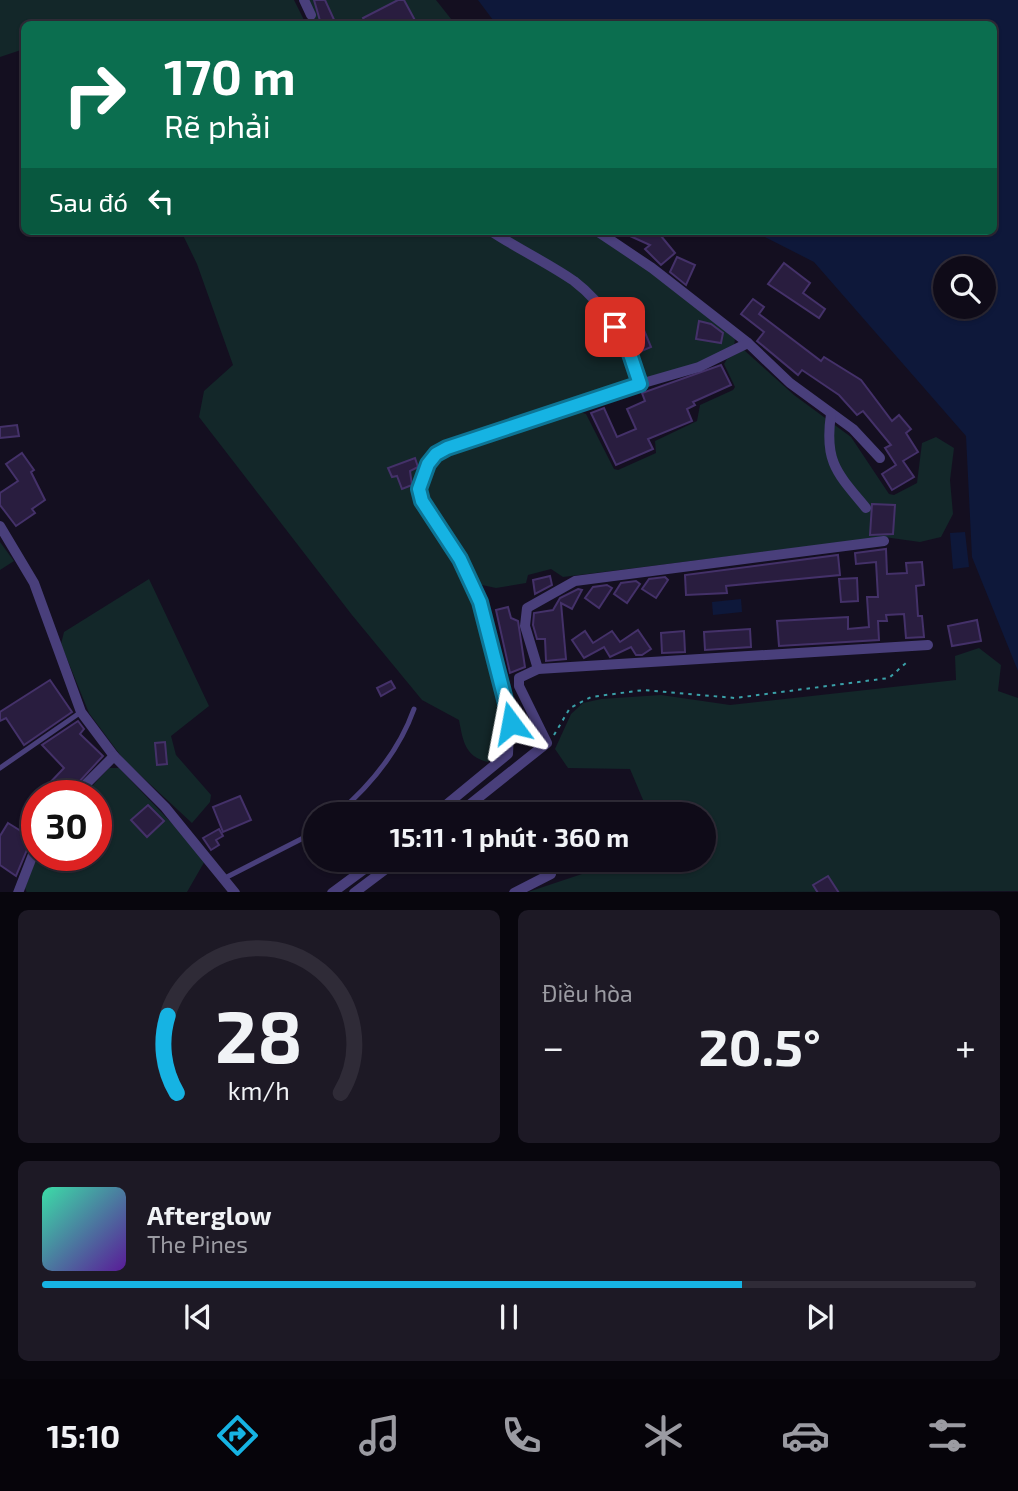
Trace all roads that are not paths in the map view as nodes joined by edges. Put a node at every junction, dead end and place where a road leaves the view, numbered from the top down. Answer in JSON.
{"nodes":[{"id":1,"x":304,"y":0,"type":"edge"},
{"id":2,"x":311,"y":15,"type":"dead end"},
{"id":3,"x":498,"y":235,"type":"edge"},
{"id":4,"x":603,"y":235,"type":"edge"},
{"id":5,"x":748,"y":343,"type":"junction"},
{"id":6,"x":640,"y":384,"type":"junction"},
{"id":7,"x":831,"y":414,"type":"junction"},
{"id":8,"x":880,"y":458,"type":"dead end"},
{"id":9,"x":866,"y":508,"type":"dead end"},
{"id":10,"x":0,"y":526,"type":"edge"},
{"id":11,"x":884,"y":541,"type":"dead end"},
{"id":12,"x":928,"y":645,"type":"dead end"},
{"id":13,"x":538,"y":669,"type":"junction"},
{"id":14,"x":414,"y":709,"type":"dead end"},
{"id":15,"x":80,"y":712,"type":"junction"},
{"id":16,"x":114,"y":756,"type":"junction"},
{"id":17,"x":0,"y":768,"type":"edge"},
{"id":18,"x":90,"y":780,"type":"edge"},
{"id":19,"x":348,"y":802,"type":"edge"},
{"id":20,"x":450,"y":802,"type":"edge"},
{"id":21,"x":473,"y":802,"type":"edge"},
{"id":22,"x":303,"y":838,"type":"edge"},
{"id":23,"x":26,"y":871,"type":"edge"},
{"id":24,"x":360,"y":872,"type":"edge"},
{"id":25,"x":381,"y":872,"type":"edge"},
{"id":26,"x":551,"y":874,"type":"dead end"},
{"id":27,"x":225,"y":878,"type":"junction"},
{"id":28,"x":18,"y":892,"type":"edge"},
{"id":29,"x":235,"y":892,"type":"edge"},
{"id":30,"x":332,"y":892,"type":"edge"},
{"id":31,"x":354,"y":892,"type":"edge"},
{"id":32,"x":513,"y":892,"type":"edge"}],
"edges":[{"from":1,"to":2,"type":"street"},
{"from":3,"to":6,"type":"street"},
{"from":4,"to":5,"type":"street"},
{"from":5,"to":6,"type":"street"},
{"from":5,"to":7,"type":"street"},
{"from":6,"to":20,"type":"street"},
{"from":7,"to":8,"type":"street"},
{"from":7,"to":9,"type":"street"},
{"from":10,"to":15,"type":"street"},
{"from":11,"to":13,"type":"street"},
{"from":12,"to":13,"type":"street"},
{"from":13,"to":21,"type":"street"},
{"from":14,"to":19,"type":"lane"},
{"from":15,"to":16,"type":"street"},
{"from":15,"to":17,"type":"lane"},
{"from":16,"to":18,"type":"street"},
{"from":16,"to":27,"type":"street"},
{"from":22,"to":27,"type":"lane"},
{"from":23,"to":28,"type":"street"},
{"from":24,"to":30,"type":"street"},
{"from":25,"to":31,"type":"street"},
{"from":26,"to":32,"type":"street"},
{"from":27,"to":29,"type":"street"}]}
